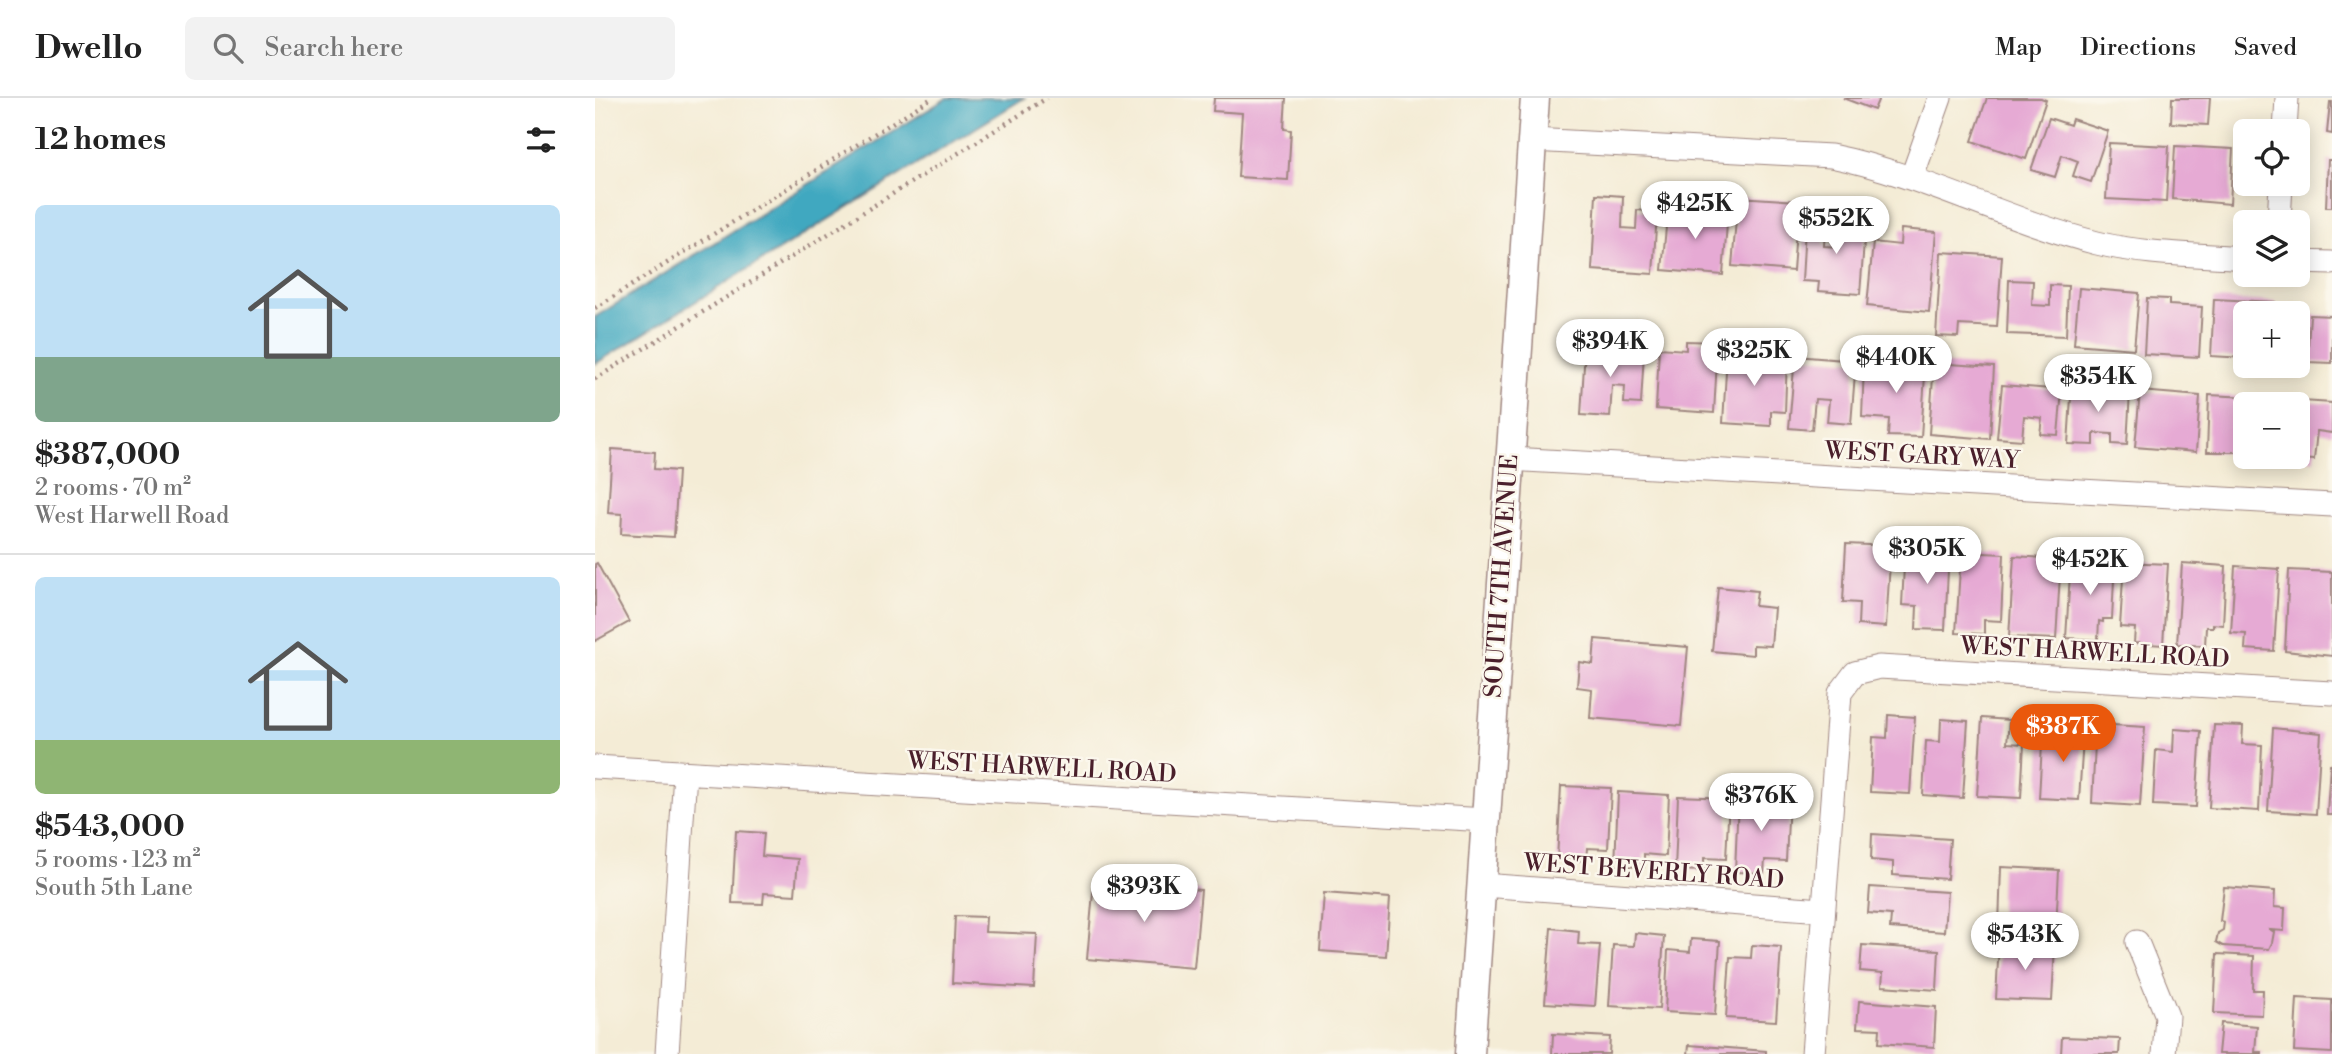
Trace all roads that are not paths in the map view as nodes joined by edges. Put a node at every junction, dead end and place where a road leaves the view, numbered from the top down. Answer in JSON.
{"nodes":[{"id":1,"x":1535,"y":98,"type":"edge"},
{"id":2,"x":1940,"y":98,"type":"edge"},
{"id":3,"x":2287,"y":98,"type":"edge"},
{"id":4,"x":2286,"y":119,"type":"edge"},
{"id":5,"x":1532,"y":140,"type":"junction"},
{"id":6,"x":1912,"y":177,"type":"junction"},
{"id":7,"x":2233,"y":257,"type":"edge"},
{"id":8,"x":2310,"y":262,"type":"edge"},
{"id":9,"x":2332,"y":263,"type":"edge"},
{"id":10,"x":1510,"y":459,"type":"junction"},
{"id":11,"x":2332,"y":505,"type":"edge"},
{"id":12,"x":2332,"y":693,"type":"edge"},
{"id":13,"x":595,"y":767,"type":"edge"},
{"id":14,"x":685,"y":774,"type":"junction"},
{"id":15,"x":1486,"y":820,"type":"junction"},
{"id":16,"x":1482,"y":886,"type":"junction"},
{"id":17,"x":1823,"y":910,"type":"junction"},
{"id":18,"x":2137,"y":942,"type":"dead end"},
{"id":19,"x":667,"y":1054,"type":"edge"},
{"id":20,"x":1470,"y":1054,"type":"edge"},
{"id":21,"x":1812,"y":1054,"type":"edge"},
{"id":22,"x":2164,"y":1054,"type":"edge"}],
"edges":[{"from":1,"to":5,"type":"street","name":"SOUTH 7TH AVENUE"},
{"from":2,"to":6,"type":"street"},
{"from":3,"to":4,"type":"street"},
{"from":5,"to":6,"type":"street"},
{"from":5,"to":10,"type":"street","name":"SOUTH 7TH AVENUE"},
{"from":6,"to":7,"type":"street"},
{"from":8,"to":9,"type":"street"},
{"from":10,"to":11,"type":"street","name":"WEST GARY WAY"},
{"from":10,"to":15,"type":"street","name":"SOUTH 7TH AVENUE"},
{"from":12,"to":17,"type":"street","name":"WEST HARWELL ROAD"},
{"from":13,"to":14,"type":"street","name":"WEST HARWELL ROAD"},
{"from":14,"to":15,"type":"street","name":"WEST HARWELL ROAD"},
{"from":14,"to":19,"type":"street"},
{"from":15,"to":16,"type":"street","name":"SOUTH 7TH AVENUE"},
{"from":16,"to":17,"type":"street","name":"WEST BEVERLY ROAD"},
{"from":16,"to":20,"type":"street","name":"SOUTH 7TH AVENUE"},
{"from":17,"to":21,"type":"street"},
{"from":18,"to":22,"type":"street"}]}
